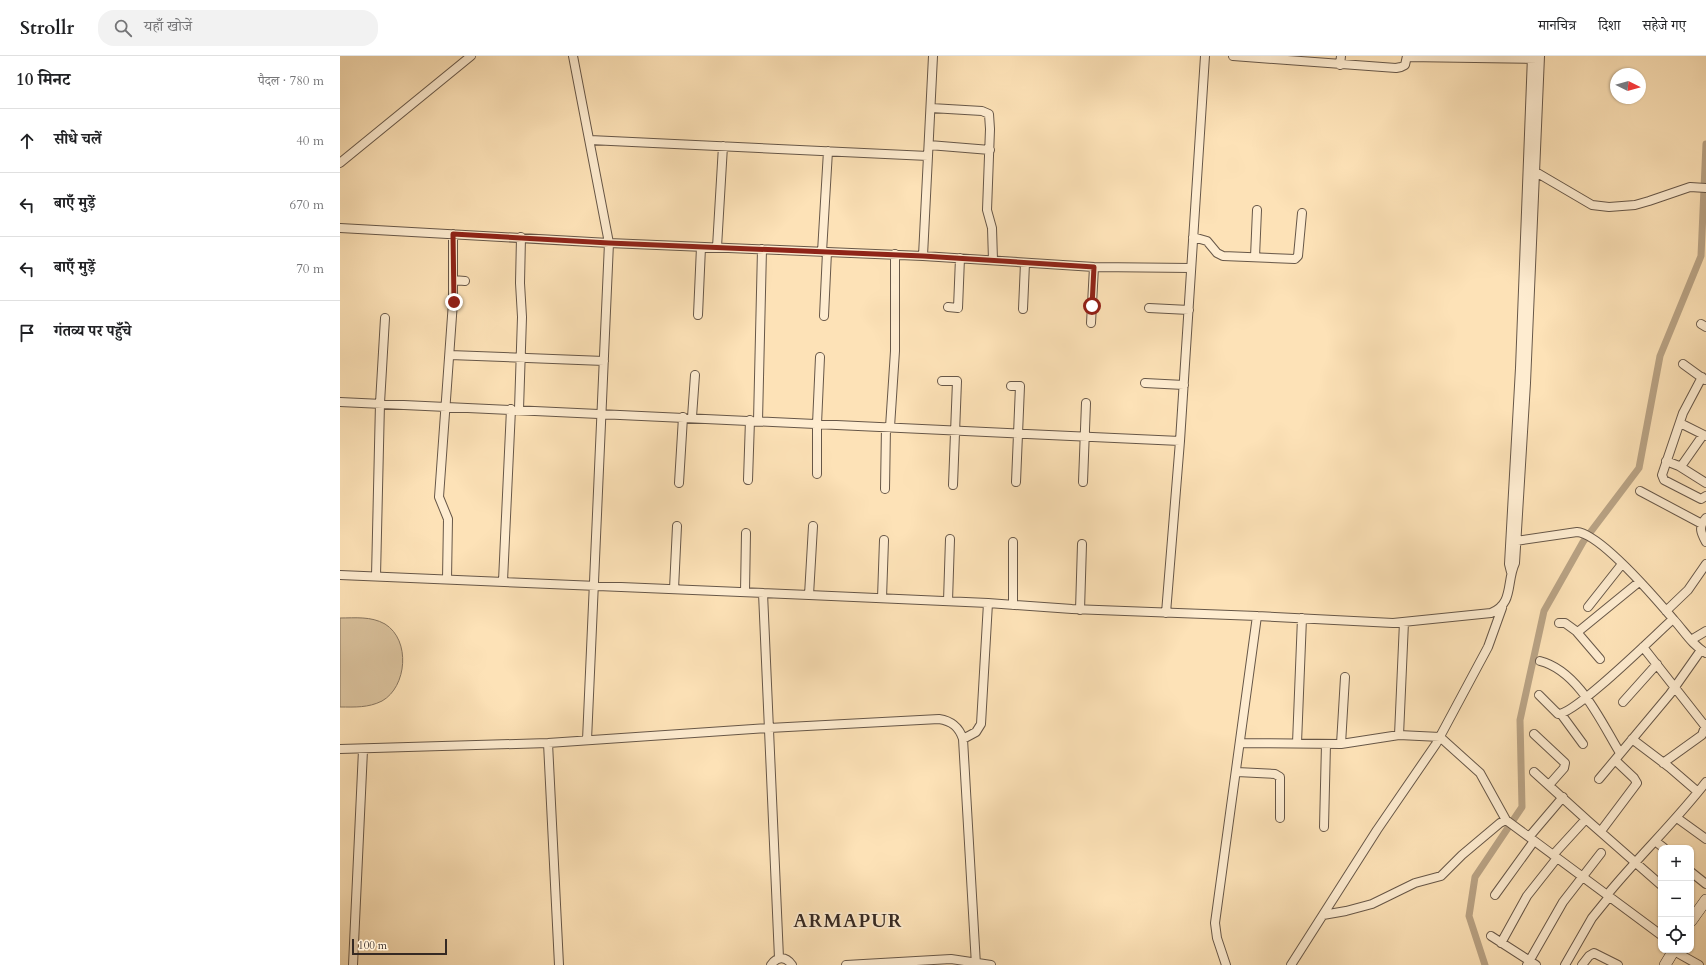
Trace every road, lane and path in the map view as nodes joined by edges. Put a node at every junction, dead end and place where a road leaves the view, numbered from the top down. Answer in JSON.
{"nodes":[{"id":1,"x":471,"y":56,"type":"edge"},
{"id":2,"x":573,"y":56,"type":"edge"},
{"id":3,"x":933,"y":56,"type":"edge"},
{"id":4,"x":1205,"y":56,"type":"edge"},
{"id":5,"x":1233,"y":56,"type":"edge"},
{"id":6,"x":1272,"y":57,"type":"edge"},
{"id":7,"x":1407,"y":57,"type":"edge"},
{"id":8,"x":1536,"y":58,"type":"edge"},
{"id":9,"x":1340,"y":60,"type":"edge"},
{"id":10,"x":931,"y":108,"type":"junction"},
{"id":11,"x":590,"y":140,"type":"junction"},
{"id":12,"x":723,"y":146,"type":"junction"},
{"id":13,"x":929,"y":146,"type":"junction"},
{"id":14,"x":990,"y":150,"type":"junction"},
{"id":15,"x":828,"y":151,"type":"junction"},
{"id":16,"x":928,"y":156,"type":"junction"},
{"id":17,"x":340,"y":164,"type":"edge"},
{"id":18,"x":1534,"y":171,"type":"junction"},
{"id":19,"x":1706,"y":188,"type":"edge"},
{"id":20,"x":1257,"y":210,"type":"dead end"},
{"id":21,"x":1302,"y":213,"type":"dead end"},
{"id":22,"x":340,"y":228,"type":"edge"},
{"id":23,"x":453,"y":234,"type":"junction"},
{"id":24,"x":521,"y":237,"type":"junction"},
{"id":25,"x":1193,"y":237,"type":"junction"},
{"id":26,"x":609,"y":243,"type":"junction"},
{"id":27,"x":701,"y":247,"type":"junction"},
{"id":28,"x":717,"y":247,"type":"junction"},
{"id":29,"x":762,"y":249,"type":"junction"},
{"id":30,"x":825,"y":252,"type":"junction"},
{"id":31,"x":895,"y":254,"type":"junction"},
{"id":32,"x":923,"y":256,"type":"junction"},
{"id":33,"x":1255,"y":257,"type":"junction"},
{"id":34,"x":960,"y":258,"type":"junction"},
{"id":35,"x":993,"y":260,"type":"junction"},
{"id":36,"x":1024,"y":263,"type":"junction"},
{"id":37,"x":1094,"y":267,"type":"junction"},
{"id":38,"x":1191,"y":268,"type":"junction"},
{"id":39,"x":453,"y":280,"type":"junction"},
{"id":40,"x":465,"y":281,"type":"dead end"},
{"id":41,"x":948,"y":307,"type":"dead end"},
{"id":42,"x":1149,"y":308,"type":"dead end"},
{"id":43,"x":1023,"y":309,"type":"dead end"},
{"id":44,"x":1189,"y":310,"type":"junction"},
{"id":45,"x":698,"y":315,"type":"dead end"},
{"id":46,"x":824,"y":316,"type":"dead end"},
{"id":47,"x":385,"y":318,"type":"dead end"},
{"id":48,"x":1091,"y":323,"type":"dead end"},
{"id":49,"x":450,"y":354,"type":"junction"},
{"id":50,"x":820,"y":357,"type":"dead end"},
{"id":51,"x":521,"y":358,"type":"junction"},
{"id":52,"x":604,"y":361,"type":"junction"},
{"id":53,"x":1683,"y":364,"type":"dead end"},
{"id":54,"x":695,"y":375,"type":"dead end"},
{"id":55,"x":1704,"y":379,"type":"edge"},
{"id":56,"x":942,"y":381,"type":"dead end"},
{"id":57,"x":1145,"y":383,"type":"dead end"},
{"id":58,"x":1184,"y":385,"type":"junction"},
{"id":59,"x":1011,"y":386,"type":"dead end"},
{"id":60,"x":340,"y":402,"type":"edge"},
{"id":61,"x":380,"y":403,"type":"junction"},
{"id":62,"x":1086,"y":403,"type":"dead end"},
{"id":63,"x":445,"y":406,"type":"junction"},
{"id":64,"x":515,"y":409,"type":"junction"},
{"id":65,"x":601,"y":414,"type":"junction"},
{"id":66,"x":683,"y":417,"type":"junction"},
{"id":67,"x":692,"y":417,"type":"junction"},
{"id":68,"x":754,"y":420,"type":"junction"},
{"id":69,"x":1680,"y":422,"type":"junction"},
{"id":70,"x":817,"y":424,"type":"junction"},
{"id":71,"x":888,"y":427,"type":"junction"},
{"id":72,"x":955,"y":430,"type":"junction"},
{"id":73,"x":1019,"y":433,"type":"junction"},
{"id":74,"x":1705,"y":435,"type":"edge"},
{"id":75,"x":1084,"y":437,"type":"junction"},
{"id":76,"x":1180,"y":441,"type":"junction"},
{"id":77,"x":1666,"y":461,"type":"junction"},
{"id":78,"x":1679,"y":466,"type":"junction"},
{"id":79,"x":817,"y":474,"type":"dead end"},
{"id":80,"x":748,"y":480,"type":"dead end"},
{"id":81,"x":1016,"y":482,"type":"dead end"},
{"id":82,"x":1083,"y":482,"type":"dead end"},
{"id":83,"x":679,"y":483,"type":"dead end"},
{"id":84,"x":1706,"y":483,"type":"edge"},
{"id":85,"x":953,"y":485,"type":"dead end"},
{"id":86,"x":885,"y":490,"type":"dead end"},
{"id":87,"x":1640,"y":491,"type":"dead end"},
{"id":88,"x":1706,"y":496,"type":"edge"},
{"id":89,"x":1704,"y":521,"type":"edge"},
{"id":90,"x":677,"y":526,"type":"dead end"},
{"id":91,"x":813,"y":526,"type":"dead end"},
{"id":92,"x":746,"y":533,"type":"dead end"},
{"id":93,"x":950,"y":539,"type":"dead end"},
{"id":94,"x":884,"y":540,"type":"dead end"},
{"id":95,"x":1516,"y":541,"type":"junction"},
{"id":96,"x":1013,"y":542,"type":"dead end"},
{"id":97,"x":1706,"y":542,"type":"edge"},
{"id":98,"x":1082,"y":544,"type":"dead end"},
{"id":99,"x":1622,"y":564,"type":"junction"},
{"id":100,"x":1706,"y":564,"type":"edge"},
{"id":101,"x":1511,"y":572,"type":"junction"},
{"id":102,"x":340,"y":575,"type":"edge"},
{"id":103,"x":376,"y":576,"type":"junction"},
{"id":104,"x":447,"y":579,"type":"junction"},
{"id":105,"x":503,"y":581,"type":"junction"},
{"id":106,"x":1639,"y":582,"type":"junction"},
{"id":107,"x":593,"y":585,"type":"junction"},
{"id":108,"x":674,"y":588,"type":"junction"},
{"id":109,"x":744,"y":592,"type":"junction"},
{"id":110,"x":763,"y":593,"type":"junction"},
{"id":111,"x":809,"y":595,"type":"junction"},
{"id":112,"x":882,"y":598,"type":"junction"},
{"id":113,"x":948,"y":601,"type":"junction"},
{"id":114,"x":988,"y":603,"type":"junction"},
{"id":115,"x":1013,"y":605,"type":"junction"},
{"id":116,"x":1588,"y":607,"type":"dead end"},
{"id":117,"x":1502,"y":608,"type":"junction"},
{"id":118,"x":1080,"y":610,"type":"junction"},
{"id":119,"x":1666,"y":611,"type":"junction"},
{"id":120,"x":1166,"y":613,"type":"junction"},
{"id":121,"x":1257,"y":616,"type":"junction"},
{"id":122,"x":1302,"y":618,"type":"junction"},
{"id":123,"x":1673,"y":619,"type":"junction"},
{"id":124,"x":1404,"y":622,"type":"junction"},
{"id":125,"x":1559,"y":623,"type":"dead end"},
{"id":126,"x":1576,"y":631,"type":"junction"},
{"id":127,"x":1706,"y":631,"type":"edge"},
{"id":128,"x":1691,"y":640,"type":"junction"},
{"id":129,"x":1643,"y":647,"type":"junction"},
{"id":130,"x":1703,"y":652,"type":"edge"},
{"id":131,"x":1600,"y":659,"type":"dead end"},
{"id":132,"x":1540,"y":661,"type":"dead end"},
{"id":133,"x":1657,"y":664,"type":"junction"},
{"id":134,"x":1345,"y":677,"type":"dead end"},
{"id":135,"x":1675,"y":686,"type":"junction"},
{"id":136,"x":1539,"y":695,"type":"dead end"},
{"id":137,"x":1586,"y":698,"type":"junction"},
{"id":138,"x":1624,"y":702,"type":"dead end"},
{"id":139,"x":1561,"y":714,"type":"junction"},
{"id":140,"x":1705,"y":725,"type":"edge"},
{"id":141,"x":769,"y":728,"type":"junction"},
{"id":142,"x":1534,"y":734,"type":"dead end"},
{"id":143,"x":1400,"y":735,"type":"junction"},
{"id":144,"x":1440,"y":737,"type":"junction"},
{"id":145,"x":963,"y":739,"type":"junction"},
{"id":146,"x":1632,"y":739,"type":"junction"},
{"id":147,"x":587,"y":740,"type":"junction"},
{"id":148,"x":548,"y":743,"type":"junction"},
{"id":149,"x":1241,"y":743,"type":"junction"},
{"id":150,"x":1297,"y":743,"type":"junction"},
{"id":151,"x":1326,"y":744,"type":"junction"},
{"id":152,"x":1341,"y":744,"type":"junction"},
{"id":153,"x":1583,"y":744,"type":"dead end"},
{"id":154,"x":340,"y":749,"type":"edge"},
{"id":155,"x":363,"y":750,"type":"junction"},
{"id":156,"x":1620,"y":753,"type":"junction"},
{"id":157,"x":1614,"y":760,"type":"junction"},
{"id":158,"x":1663,"y":763,"type":"junction"},
{"id":159,"x":1237,"y":772,"type":"junction"},
{"id":160,"x":1534,"y":772,"type":"dead end"},
{"id":161,"x":1599,"y":779,"type":"dead end"},
{"id":162,"x":1706,"y":782,"type":"edge"},
{"id":163,"x":1549,"y":785,"type":"junction"},
{"id":164,"x":1698,"y":792,"type":"junction"},
{"id":165,"x":1563,"y":797,"type":"junction"},
{"id":166,"x":1280,"y":818,"type":"dead end"},
{"id":167,"x":1677,"y":818,"type":"junction"},
{"id":168,"x":1587,"y":820,"type":"junction"},
{"id":169,"x":1507,"y":821,"type":"junction"},
{"id":170,"x":1324,"y":827,"type":"dead end"},
{"id":171,"x":1601,"y":831,"type":"junction"},
{"id":172,"x":1531,"y":839,"type":"junction"},
{"id":173,"x":1706,"y":839,"type":"edge"},
{"id":174,"x":1655,"y":841,"type":"junction"},
{"id":175,"x":1660,"y":845,"type":"edge"},
{"id":176,"x":1600,"y":853,"type":"dead end"},
{"id":177,"x":1555,"y":857,"type":"junction"},
{"id":178,"x":1635,"y":861,"type":"junction"},
{"id":179,"x":1694,"y":874,"type":"edge"},
{"id":180,"x":1582,"y":877,"type":"junction"},
{"id":181,"x":1658,"y":882,"type":"edge"},
{"id":182,"x":1706,"y":884,"type":"edge"},
{"id":183,"x":1495,"y":895,"type":"dead end"},
{"id":184,"x":1608,"y":896,"type":"junction"},
{"id":185,"x":1706,"y":900,"type":"edge"},
{"id":186,"x":1694,"y":914,"type":"edge"},
{"id":187,"x":1323,"y":915,"type":"junction"},
{"id":188,"x":1658,"y":933,"type":"edge"},
{"id":189,"x":1491,"y":936,"type":"dead end"},
{"id":190,"x":1501,"y":943,"type":"junction"},
{"id":191,"x":1672,"y":953,"type":"edge"},
{"id":192,"x":1679,"y":953,"type":"edge"},
{"id":193,"x":779,"y":958,"type":"junction"},
{"id":194,"x":976,"y":964,"type":"edge"},
{"id":195,"x":1531,"y":964,"type":"edge"},
{"id":196,"x":353,"y":965,"type":"edge"},
{"id":197,"x":559,"y":965,"type":"edge"},
{"id":198,"x":771,"y":965,"type":"edge"},
{"id":199,"x":792,"y":965,"type":"edge"},
{"id":200,"x":846,"y":965,"type":"edge"},
{"id":201,"x":991,"y":965,"type":"edge"},
{"id":202,"x":1226,"y":965,"type":"edge"},
{"id":203,"x":1291,"y":965,"type":"edge"},
{"id":204,"x":1565,"y":965,"type":"edge"},
{"id":205,"x":1582,"y":965,"type":"edge"},
{"id":206,"x":1618,"y":965,"type":"edge"},
{"id":207,"x":1665,"y":965,"type":"edge"},
{"id":208,"x":1699,"y":965,"type":"edge"}],
"edges":[{"from":1,"to":17,"type":"street"},
{"from":2,"to":11,"type":"street"},
{"from":3,"to":10,"type":"street"},
{"from":4,"to":25,"type":"street"},
{"from":5,"to":6,"type":"street"},
{"from":6,"to":9,"type":"street"},
{"from":7,"to":8,"type":"street"},
{"from":7,"to":9,"type":"street"},
{"from":8,"to":18,"type":"street"},
{"from":8,"to":101,"type":"street"},
{"from":10,"to":13,"type":"street"},
{"from":10,"to":14,"type":"street"},
{"from":11,"to":12,"type":"street"},
{"from":11,"to":26,"type":"street"},
{"from":12,"to":15,"type":"street"},
{"from":12,"to":28,"type":"street"},
{"from":13,"to":14,"type":"street"},
{"from":13,"to":16,"type":"street"},
{"from":14,"to":35,"type":"street"},
{"from":15,"to":16,"type":"street"},
{"from":15,"to":30,"type":"street"},
{"from":16,"to":32,"type":"street"},
{"from":18,"to":19,"type":"street"},
{"from":18,"to":95,"type":"street"},
{"from":20,"to":33,"type":"street"},
{"from":21,"to":33,"type":"street"},
{"from":22,"to":23,"type":"street"},
{"from":23,"to":24,"type":"street"},
{"from":23,"to":39,"type":"street"},
{"from":24,"to":26,"type":"street"},
{"from":24,"to":51,"type":"street"},
{"from":25,"to":33,"type":"street"},
{"from":25,"to":38,"type":"street"},
{"from":26,"to":27,"type":"street"},
{"from":26,"to":52,"type":"street"},
{"from":27,"to":28,"type":"street"},
{"from":27,"to":45,"type":"street"},
{"from":28,"to":29,"type":"street"},
{"from":29,"to":30,"type":"street"},
{"from":29,"to":68,"type":"street"},
{"from":30,"to":31,"type":"street"},
{"from":30,"to":46,"type":"street"},
{"from":31,"to":32,"type":"street"},
{"from":31,"to":71,"type":"street"},
{"from":32,"to":34,"type":"street"},
{"from":34,"to":35,"type":"street"},
{"from":34,"to":41,"type":"street"},
{"from":35,"to":36,"type":"street"},
{"from":36,"to":37,"type":"street"},
{"from":36,"to":43,"type":"street"},
{"from":37,"to":38,"type":"street"},
{"from":37,"to":48,"type":"street"},
{"from":38,"to":44,"type":"street"},
{"from":39,"to":40,"type":"street"},
{"from":39,"to":49,"type":"street"},
{"from":42,"to":44,"type":"street"},
{"from":44,"to":58,"type":"street"},
{"from":47,"to":61,"type":"street"},
{"from":49,"to":51,"type":"street"},
{"from":49,"to":63,"type":"street"},
{"from":50,"to":70,"type":"street"},
{"from":51,"to":52,"type":"street"},
{"from":51,"to":64,"type":"street"},
{"from":52,"to":65,"type":"street"},
{"from":53,"to":55,"type":"street"},
{"from":54,"to":67,"type":"street"},
{"from":55,"to":69,"type":"street"},
{"from":56,"to":72,"type":"street"},
{"from":57,"to":58,"type":"street"},
{"from":58,"to":76,"type":"street"},
{"from":59,"to":73,"type":"street"},
{"from":60,"to":61,"type":"street"},
{"from":61,"to":63,"type":"street"},
{"from":61,"to":103,"type":"street"},
{"from":62,"to":75,"type":"street"},
{"from":63,"to":64,"type":"street"},
{"from":63,"to":104,"type":"street"},
{"from":64,"to":65,"type":"street"},
{"from":64,"to":105,"type":"street"},
{"from":65,"to":66,"type":"street"},
{"from":65,"to":107,"type":"street"},
{"from":66,"to":67,"type":"street"},
{"from":66,"to":83,"type":"street"},
{"from":67,"to":68,"type":"street"},
{"from":68,"to":70,"type":"street"},
{"from":68,"to":80,"type":"street"},
{"from":69,"to":74,"type":"street"},
{"from":69,"to":77,"type":"street"},
{"from":70,"to":71,"type":"street"},
{"from":70,"to":79,"type":"street"},
{"from":71,"to":72,"type":"street"},
{"from":71,"to":86,"type":"street"},
{"from":72,"to":73,"type":"street"},
{"from":72,"to":85,"type":"street"},
{"from":73,"to":75,"type":"street"},
{"from":73,"to":81,"type":"street"},
{"from":74,"to":78,"type":"street"},
{"from":75,"to":76,"type":"street"},
{"from":75,"to":82,"type":"street"},
{"from":76,"to":120,"type":"street"},
{"from":77,"to":78,"type":"street"},
{"from":77,"to":88,"type":"street"},
{"from":78,"to":84,"type":"street"},
{"from":87,"to":89,"type":"street"},
{"from":89,"to":97,"type":"street"},
{"from":90,"to":108,"type":"street"},
{"from":91,"to":111,"type":"street"},
{"from":92,"to":109,"type":"street"},
{"from":93,"to":113,"type":"street"},
{"from":94,"to":112,"type":"street"},
{"from":95,"to":99,"type":"street"},
{"from":95,"to":101,"type":"street"},
{"from":96,"to":115,"type":"street"},
{"from":98,"to":118,"type":"street"},
{"from":99,"to":106,"type":"street"},
{"from":99,"to":116,"type":"street"},
{"from":100,"to":119,"type":"street"},
{"from":101,"to":117,"type":"street"},
{"from":102,"to":103,"type":"street"},
{"from":103,"to":104,"type":"street"},
{"from":104,"to":105,"type":"street"},
{"from":105,"to":107,"type":"street"},
{"from":106,"to":119,"type":"street"},
{"from":106,"to":126,"type":"street"},
{"from":107,"to":108,"type":"street"},
{"from":107,"to":147,"type":"street"},
{"from":108,"to":109,"type":"street"},
{"from":109,"to":110,"type":"street"},
{"from":110,"to":111,"type":"street"},
{"from":110,"to":141,"type":"street"},
{"from":111,"to":112,"type":"street"},
{"from":112,"to":113,"type":"street"},
{"from":113,"to":114,"type":"street"},
{"from":114,"to":115,"type":"street"},
{"from":114,"to":145,"type":"street"},
{"from":115,"to":118,"type":"street"},
{"from":117,"to":124,"type":"street"},
{"from":117,"to":144,"type":"street"},
{"from":118,"to":120,"type":"street"},
{"from":119,"to":123,"type":"street"},
{"from":120,"to":121,"type":"street"},
{"from":121,"to":122,"type":"street"},
{"from":121,"to":149,"type":"street"},
{"from":122,"to":124,"type":"street"},
{"from":122,"to":150,"type":"street"},
{"from":123,"to":128,"type":"street"},
{"from":123,"to":129,"type":"street"},
{"from":124,"to":143,"type":"street"},
{"from":125,"to":126,"type":"street"},
{"from":126,"to":131,"type":"street"},
{"from":127,"to":128,"type":"street"},
{"from":128,"to":130,"type":"street"},
{"from":129,"to":133,"type":"street"},
{"from":129,"to":137,"type":"street"},
{"from":130,"to":135,"type":"street"},
{"from":132,"to":137,"type":"street"},
{"from":133,"to":135,"type":"street"},
{"from":133,"to":138,"type":"street"},
{"from":134,"to":152,"type":"street"},
{"from":135,"to":140,"type":"street"},
{"from":135,"to":146,"type":"street"},
{"from":136,"to":139,"type":"street"},
{"from":137,"to":139,"type":"street"},
{"from":137,"to":156,"type":"street"},
{"from":139,"to":153,"type":"street"},
{"from":140,"to":158,"type":"street"},
{"from":141,"to":145,"type":"street"},
{"from":141,"to":147,"type":"street"},
{"from":141,"to":193,"type":"street"},
{"from":142,"to":163,"type":"street"},
{"from":143,"to":144,"type":"street"},
{"from":143,"to":152,"type":"street"},
{"from":144,"to":169,"type":"street"},
{"from":144,"to":187,"type":"street"},
{"from":145,"to":194,"type":"street"},
{"from":146,"to":156,"type":"street"},
{"from":146,"to":158,"type":"street"},
{"from":147,"to":148,"type":"street"},
{"from":148,"to":155,"type":"street"},
{"from":148,"to":197,"type":"street"},
{"from":149,"to":150,"type":"street"},
{"from":149,"to":159,"type":"street"},
{"from":150,"to":151,"type":"street"},
{"from":151,"to":152,"type":"street"},
{"from":151,"to":170,"type":"street"},
{"from":154,"to":155,"type":"street"},
{"from":155,"to":196,"type":"street"},
{"from":156,"to":157,"type":"street"},
{"from":157,"to":161,"type":"street"},
{"from":157,"to":171,"type":"street"},
{"from":158,"to":164,"type":"street"},
{"from":159,"to":166,"type":"street"},
{"from":159,"to":202,"type":"street"},
{"from":160,"to":163,"type":"street"},
{"from":162,"to":164,"type":"street"},
{"from":163,"to":165,"type":"street"},
{"from":164,"to":167,"type":"street"},
{"from":165,"to":168,"type":"street"},
{"from":165,"to":172,"type":"street"},
{"from":167,"to":173,"type":"street"},
{"from":167,"to":174,"type":"street"},
{"from":168,"to":171,"type":"street"},
{"from":168,"to":177,"type":"street"},
{"from":169,"to":172,"type":"street"},
{"from":169,"to":187,"type":"street"},
{"from":171,"to":178,"type":"street"},
{"from":172,"to":177,"type":"street"},
{"from":172,"to":183,"type":"street"},
{"from":174,"to":175,"type":"street"},
{"from":174,"to":178,"type":"street"},
{"from":176,"to":180,"type":"street"},
{"from":177,"to":180,"type":"street"},
{"from":177,"to":190,"type":"street"},
{"from":178,"to":181,"type":"street"},
{"from":178,"to":184,"type":"street"},
{"from":179,"to":182,"type":"street"},
{"from":180,"to":184,"type":"street"},
{"from":180,"to":195,"type":"street"},
{"from":184,"to":188,"type":"street"},
{"from":184,"to":204,"type":"street"},
{"from":185,"to":186,"type":"street"},
{"from":187,"to":203,"type":"street"},
{"from":189,"to":190,"type":"street"},
{"from":190,"to":195,"type":"street"},
{"from":191,"to":207,"type":"street"},
{"from":192,"to":208,"type":"street"},
{"from":193,"to":198,"type":"street"},
{"from":193,"to":199,"type":"street"},
{"from":194,"to":200,"type":"street"},
{"from":194,"to":201,"type":"street"},
{"from":205,"to":206,"type":"street"}]}
